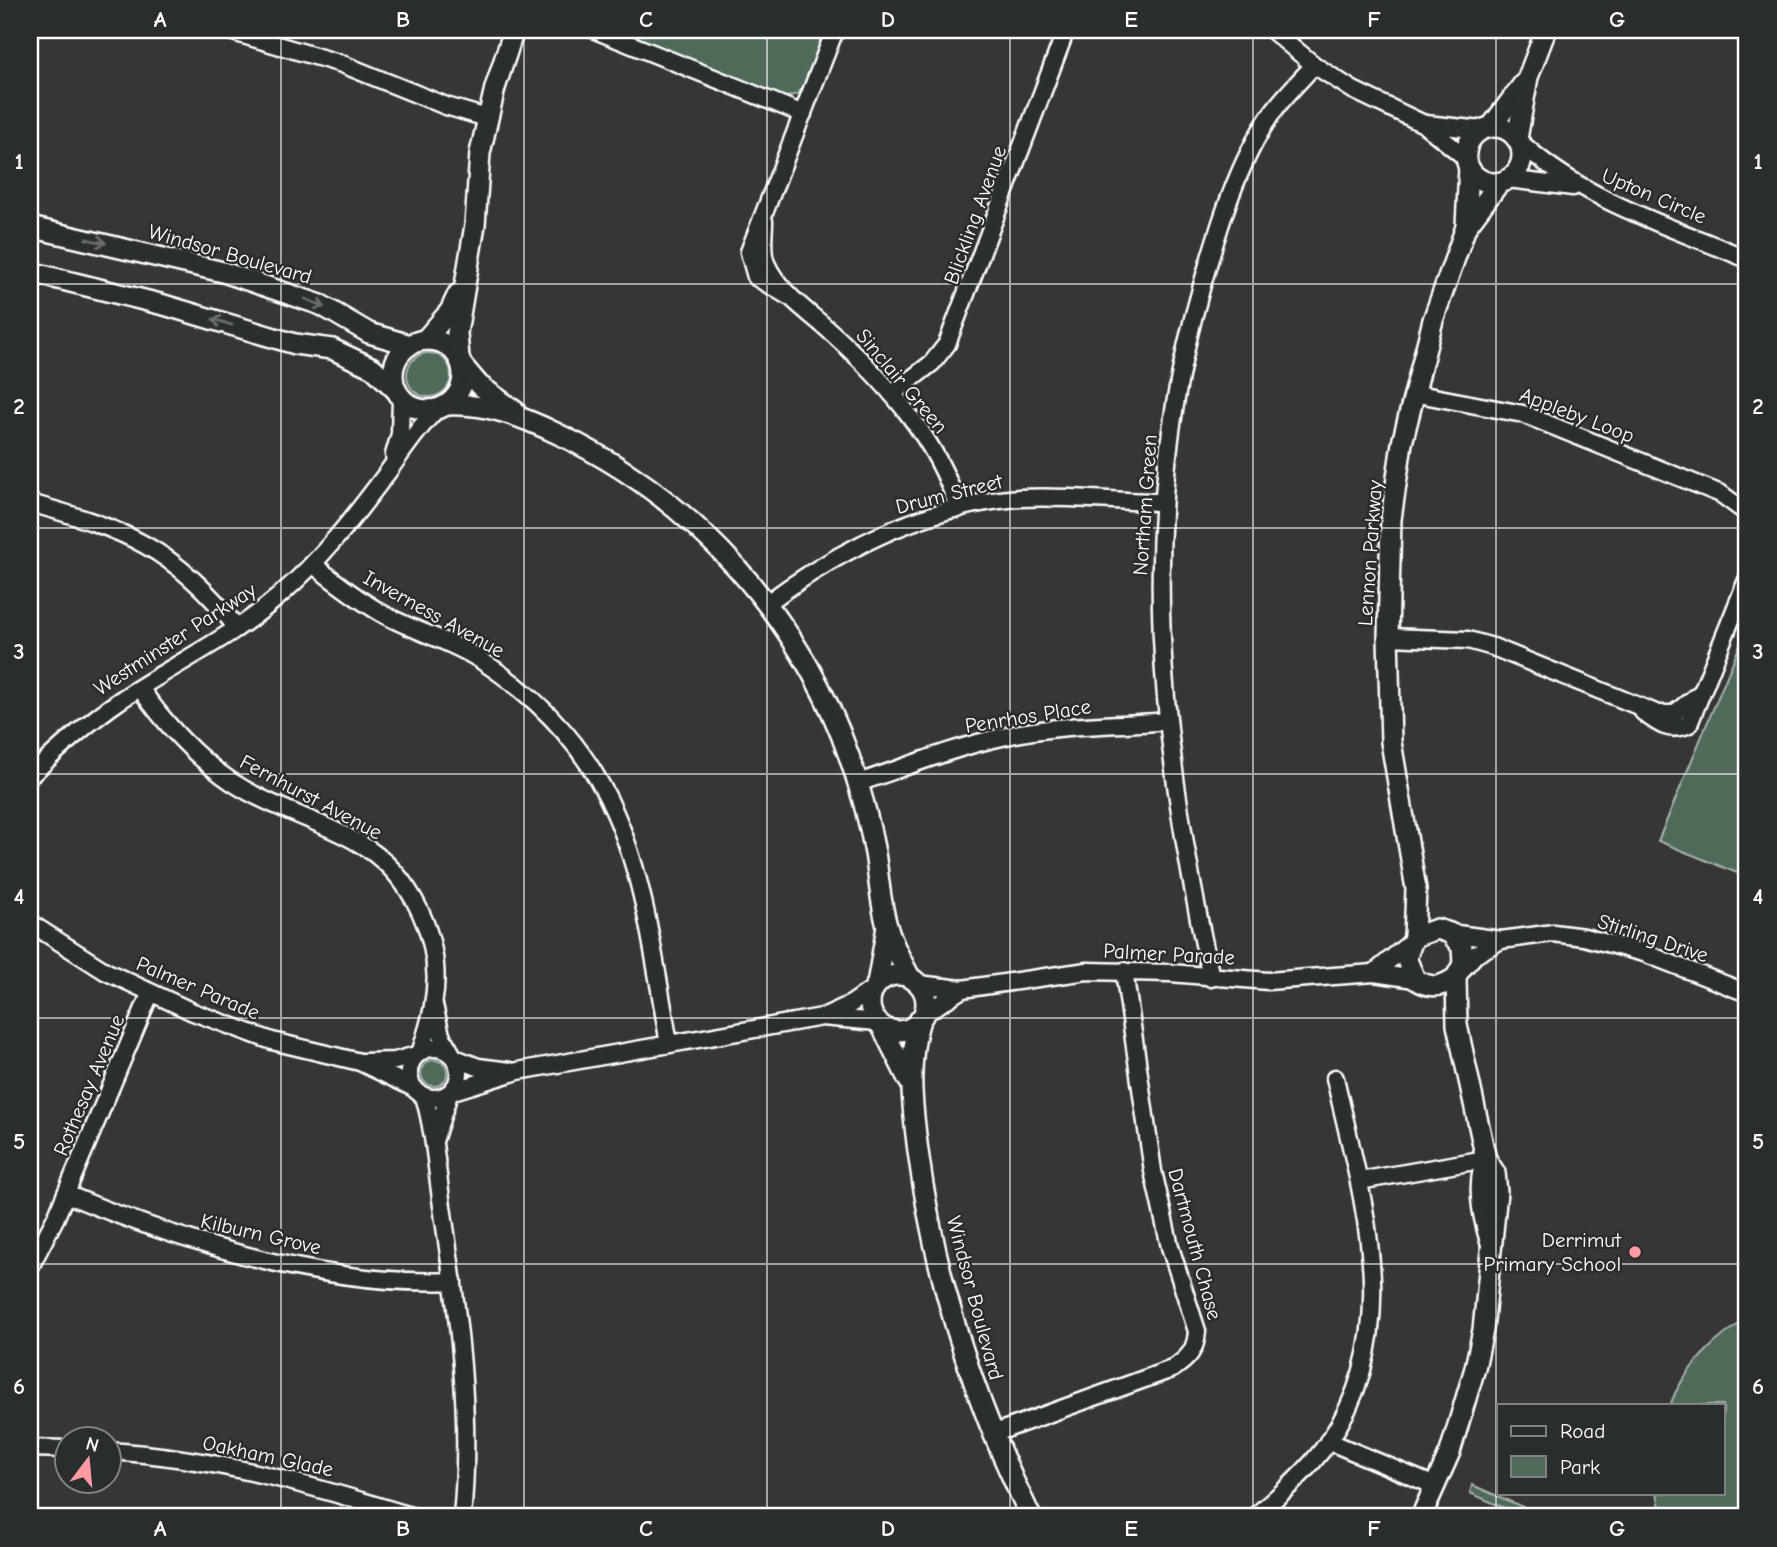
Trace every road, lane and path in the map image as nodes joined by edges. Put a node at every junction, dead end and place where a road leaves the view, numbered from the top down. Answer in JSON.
{"nodes":[{"id":1,"x":226,"y":30,"type":"edge"},
{"id":2,"x":514,"y":30,"type":"edge"},
{"id":3,"x":595,"y":30,"type":"edge"},
{"id":4,"x":835,"y":30,"type":"edge"},
{"id":5,"x":1066,"y":30,"type":"edge"},
{"id":6,"x":1272,"y":30,"type":"edge"},
{"id":7,"x":1546,"y":30,"type":"edge"},
{"id":8,"x":263,"y":35,"type":"edge"},
{"id":9,"x":1314,"y":65,"type":"junction"},
{"id":10,"x":1528,"y":77,"type":"junction"},
{"id":11,"x":803,"y":114,"type":"junction"},
{"id":12,"x":487,"y":118,"type":"junction"},
{"id":13,"x":1424,"y":124,"type":"junction"},
{"id":14,"x":1487,"y":128,"type":"junction"},
{"id":15,"x":1518,"y":140,"type":"junction"},
{"id":16,"x":1468,"y":163,"type":"junction"},
{"id":17,"x":1503,"y":181,"type":"junction"},
{"id":18,"x":1582,"y":188,"type":"junction"},
{"id":19,"x":30,"y":227,"type":"edge"},
{"id":20,"x":1466,"y":227,"type":"junction"},
{"id":21,"x":1747,"y":259,"type":"edge"},
{"id":22,"x":30,"y":272,"type":"edge"},
{"id":23,"x":465,"y":281,"type":"junction"},
{"id":24,"x":417,"y":342,"type":"junction"},
{"id":25,"x":461,"y":362,"type":"junction"},
{"id":26,"x":1413,"y":393,"type":"junction"},
{"id":27,"x":399,"y":394,"type":"junction"},
{"id":28,"x":892,"y":394,"type":"junction"},
{"id":29,"x":442,"y":408,"type":"junction"},
{"id":30,"x":524,"y":417,"type":"junction"},
{"id":31,"x":391,"y":468,"type":"junction"},
{"id":32,"x":1721,"y":494,"type":"junction"},
{"id":33,"x":1747,"y":498,"type":"edge"},
{"id":34,"x":1163,"y":502,"type":"junction"},
{"id":35,"x":30,"y":503,"type":"edge"},
{"id":36,"x":958,"y":509,"type":"junction"},
{"id":37,"x":1747,"y":513,"type":"edge"},
{"id":38,"x":314,"y":565,"type":"junction"},
{"id":39,"x":1747,"y":580,"type":"edge"},
{"id":40,"x":766,"y":604,"type":"junction"},
{"id":41,"x":237,"y":628,"type":"junction"},
{"id":42,"x":1388,"y":636,"type":"junction"},
{"id":43,"x":140,"y":688,"type":"junction"},
{"id":44,"x":1168,"y":721,"type":"junction"},
{"id":45,"x":30,"y":776,"type":"edge"},
{"id":46,"x":858,"y":783,"type":"junction"},
{"id":47,"x":1416,"y":889,"type":"junction"},
{"id":48,"x":30,"y":923,"type":"edge"},
{"id":49,"x":887,"y":926,"type":"junction"},
{"id":50,"x":1447,"y":932,"type":"junction"},
{"id":51,"x":1412,"y":940,"type":"junction"},
{"id":52,"x":1501,"y":940,"type":"junction"},
{"id":53,"x":1124,"y":971,"type":"junction"},
{"id":54,"x":1374,"y":973,"type":"junction"},
{"id":55,"x":1458,"y":975,"type":"junction"},
{"id":56,"x":1211,"y":978,"type":"junction"},
{"id":57,"x":914,"y":981,"type":"junction"},
{"id":58,"x":1419,"y":982,"type":"junction"},
{"id":59,"x":875,"y":986,"type":"junction"},
{"id":60,"x":962,"y":989,"type":"junction"},
{"id":61,"x":1747,"y":993,"type":"edge"},
{"id":62,"x":150,"y":994,"type":"junction"},
{"id":63,"x":434,"y":1003,"type":"junction"},
{"id":64,"x":822,"y":1017,"type":"junction"},
{"id":65,"x":922,"y":1017,"type":"junction"},
{"id":66,"x":879,"y":1023,"type":"junction"},
{"id":67,"x":1457,"y":1025,"type":"junction"},
{"id":68,"x":669,"y":1044,"type":"junction"},
{"id":69,"x":419,"y":1053,"type":"junction"},
{"id":70,"x":453,"y":1056,"type":"junction"},
{"id":71,"x":360,"y":1062,"type":"junction"},
{"id":72,"x":518,"y":1071,"type":"junction"},
{"id":73,"x":1335,"y":1078,"type":"dead end"},
{"id":74,"x":910,"y":1082,"type":"junction"},
{"id":75,"x":419,"y":1092,"type":"junction"},
{"id":76,"x":451,"y":1092,"type":"junction"},
{"id":77,"x":434,"y":1142,"type":"junction"},
{"id":78,"x":1486,"y":1159,"type":"junction"},
{"id":79,"x":1359,"y":1181,"type":"junction"},
{"id":80,"x":66,"y":1194,"type":"junction"},
{"id":81,"x":30,"y":1267,"type":"edge"},
{"id":82,"x":453,"y":1281,"type":"junction"},
{"id":83,"x":992,"y":1434,"type":"junction"},
{"id":84,"x":1328,"y":1441,"type":"junction"},
{"id":85,"x":30,"y":1448,"type":"edge"},
{"id":86,"x":52,"y":1449,"type":"edge"},
{"id":87,"x":122,"y":1452,"type":"edge"},
{"id":88,"x":1435,"y":1486,"type":"junction"},
{"id":89,"x":414,"y":1517,"type":"edge"},
{"id":90,"x":462,"y":1517,"type":"edge"},
{"id":91,"x":1031,"y":1517,"type":"edge"},
{"id":92,"x":1254,"y":1517,"type":"edge"},
{"id":93,"x":1421,"y":1517,"type":"edge"}],
"edges":[{"from":1,"to":8,"type":"street"},
{"from":2,"to":12,"type":"street"},
{"from":3,"to":11,"type":"street"},
{"from":4,"to":11,"type":"street","name":"Sinclair Green"},
{"from":5,"to":28,"type":"street","name":"Blickling Avenue"},
{"from":6,"to":9,"type":"street"},
{"from":7,"to":10,"type":"street"},
{"from":8,"to":12,"type":"street"},
{"from":9,"to":13,"type":"street"},
{"from":9,"to":34,"type":"street","name":"Northam Green"},
{"from":10,"to":14,"type":"street"},
{"from":10,"to":15,"type":"street"},
{"from":11,"to":28,"type":"street","name":"Sinclair Green"},
{"from":12,"to":23,"type":"street"},
{"from":13,"to":14,"type":"street"},
{"from":13,"to":16,"type":"street"},
{"from":14,"to":15,"type":"street"},
{"from":14,"to":16,"type":"street"},
{"from":15,"to":17,"type":"street"},
{"from":15,"to":18,"type":"street","name":"Upton Circle"},
{"from":16,"to":17,"type":"street"},
{"from":16,"to":20,"type":"street","name":"Lennon Parkway"},
{"from":17,"to":18,"type":"street","name":"Upton Circle"},
{"from":17,"to":20,"type":"street","name":"Lennon Parkway"},
{"from":18,"to":21,"type":"street","name":"Upton Circle"},
{"from":19,"to":24,"type":"street","name":"Windsor Boulevard","one_way":true},
{"from":20,"to":26,"type":"street","name":"Lennon Parkway"},
{"from":27,"to":22,"type":"street","one_way":true},
{"from":23,"to":24,"type":"street"},
{"from":23,"to":25,"type":"street"},
{"from":24,"to":25,"type":"street"},
{"from":24,"to":27,"type":"street"},
{"from":25,"to":29,"type":"street"},
{"from":25,"to":30,"type":"street"},
{"from":26,"to":32,"type":"street","name":"Appleby Loop"},
{"from":26,"to":42,"type":"street","name":"Lennon Parkway"},
{"from":27,"to":29,"type":"street"},
{"from":27,"to":31,"type":"street","name":"Westminster Parkway"},
{"from":28,"to":36,"type":"street","name":"Sinclair Green"},
{"from":29,"to":30,"type":"street"},
{"from":29,"to":31,"type":"street","name":"Westminster Parkway"},
{"from":30,"to":40,"type":"street"},
{"from":31,"to":38,"type":"street","name":"Westminster Parkway"},
{"from":32,"to":33,"type":"street","name":"Appleby Loop"},
{"from":32,"to":37,"type":"street","name":"Appleby Loop"},
{"from":34,"to":36,"type":"street","name":"Drum Street"},
{"from":34,"to":44,"type":"street","name":"Northam Green"},
{"from":35,"to":41,"type":"street"},
{"from":36,"to":40,"type":"street","name":"Drum Street"},
{"from":38,"to":41,"type":"street","name":"Westminster Parkway"},
{"from":38,"to":68,"type":"street","name":"Inverness Avenue"},
{"from":39,"to":42,"type":"street"},
{"from":40,"to":46,"type":"street"},
{"from":41,"to":43,"type":"street","name":"Westminster Parkway"},
{"from":42,"to":47,"type":"street","name":"Lennon Parkway"},
{"from":43,"to":45,"type":"street","name":"Westminster Parkway"},
{"from":43,"to":63,"type":"street","name":"Fernhurst Avenue"},
{"from":44,"to":46,"type":"street","name":"Penrhos Place"},
{"from":44,"to":56,"type":"street","name":"Northam Green"},
{"from":46,"to":49,"type":"street"},
{"from":47,"to":50,"type":"street","name":"Lennon Parkway"},
{"from":47,"to":51,"type":"street","name":"Lennon Parkway"},
{"from":48,"to":62,"type":"street","name":"Palmer Parade"},
{"from":49,"to":57,"type":"street"},
{"from":49,"to":59,"type":"street"},
{"from":50,"to":51,"type":"street"},
{"from":50,"to":52,"type":"street","name":"Stirling Drive"},
{"from":50,"to":55,"type":"street","name":"Lennon Parkway"},
{"from":51,"to":54,"type":"street"},
{"from":51,"to":58,"type":"street","name":"Lennon Parkway"},
{"from":52,"to":55,"type":"street","name":"Stirling Drive"},
{"from":52,"to":61,"type":"street","name":"Stirling Drive"},
{"from":53,"to":56,"type":"street","name":"Palmer Parade"},
{"from":53,"to":60,"type":"street","name":"Palmer Parade"},
{"from":53,"to":83,"type":"street","name":"Dartmouth Chase"},
{"from":54,"to":56,"type":"street","name":"Palmer Parade"},
{"from":54,"to":58,"type":"street","name":"Palmer Parade"},
{"from":55,"to":58,"type":"street"},
{"from":55,"to":67,"type":"street","name":"Lennon Parkway"},
{"from":57,"to":59,"type":"street"},
{"from":57,"to":60,"type":"street","name":"Palmer Parade"},
{"from":57,"to":65,"type":"street"},
{"from":58,"to":67,"type":"street","name":"Lennon Parkway"},
{"from":59,"to":64,"type":"street"},
{"from":59,"to":66,"type":"street"},
{"from":60,"to":65,"type":"street","name":"Palmer Parade"},
{"from":62,"to":71,"type":"street","name":"Palmer Parade"},
{"from":62,"to":80,"type":"street","name":"Rothesay Avenue"},
{"from":63,"to":69,"type":"street","name":"Fernhurst Avenue"},
{"from":63,"to":70,"type":"street","name":"Fernhurst Avenue"},
{"from":64,"to":66,"type":"street"},
{"from":64,"to":68,"type":"street"},
{"from":65,"to":66,"type":"street"},
{"from":65,"to":74,"type":"street","name":"Windsor Boulevard"},
{"from":66,"to":74,"type":"street","name":"Windsor Boulevard"},
{"from":67,"to":78,"type":"street","name":"Lennon Parkway"},
{"from":68,"to":72,"type":"street"},
{"from":69,"to":70,"type":"street"},
{"from":69,"to":71,"type":"street","name":"Palmer Parade"},
{"from":69,"to":75,"type":"street"},
{"from":70,"to":72,"type":"street"},
{"from":70,"to":76,"type":"street"},
{"from":71,"to":75,"type":"street","name":"Palmer Parade"},
{"from":72,"to":76,"type":"street"},
{"from":73,"to":79,"type":"street"},
{"from":74,"to":83,"type":"street","name":"Windsor Boulevard"},
{"from":75,"to":76,"type":"street"},
{"from":75,"to":77,"type":"street"},
{"from":76,"to":77,"type":"street"},
{"from":77,"to":82,"type":"street"},
{"from":78,"to":79,"type":"street"},
{"from":78,"to":88,"type":"street","name":"Lennon Parkway"},
{"from":79,"to":84,"type":"street"},
{"from":80,"to":81,"type":"street","name":"Rothesay Avenue"},
{"from":80,"to":82,"type":"street","name":"Kilburn Grove"},
{"from":82,"to":90,"type":"street"},
{"from":83,"to":91,"type":"street","name":"Windsor Boulevard"},
{"from":84,"to":88,"type":"street"},
{"from":84,"to":92,"type":"street"},
{"from":85,"to":86,"type":"street"},
{"from":87,"to":89,"type":"street","name":"Oakham Glade"},
{"from":88,"to":93,"type":"street","name":"Lennon Parkway"}]}
